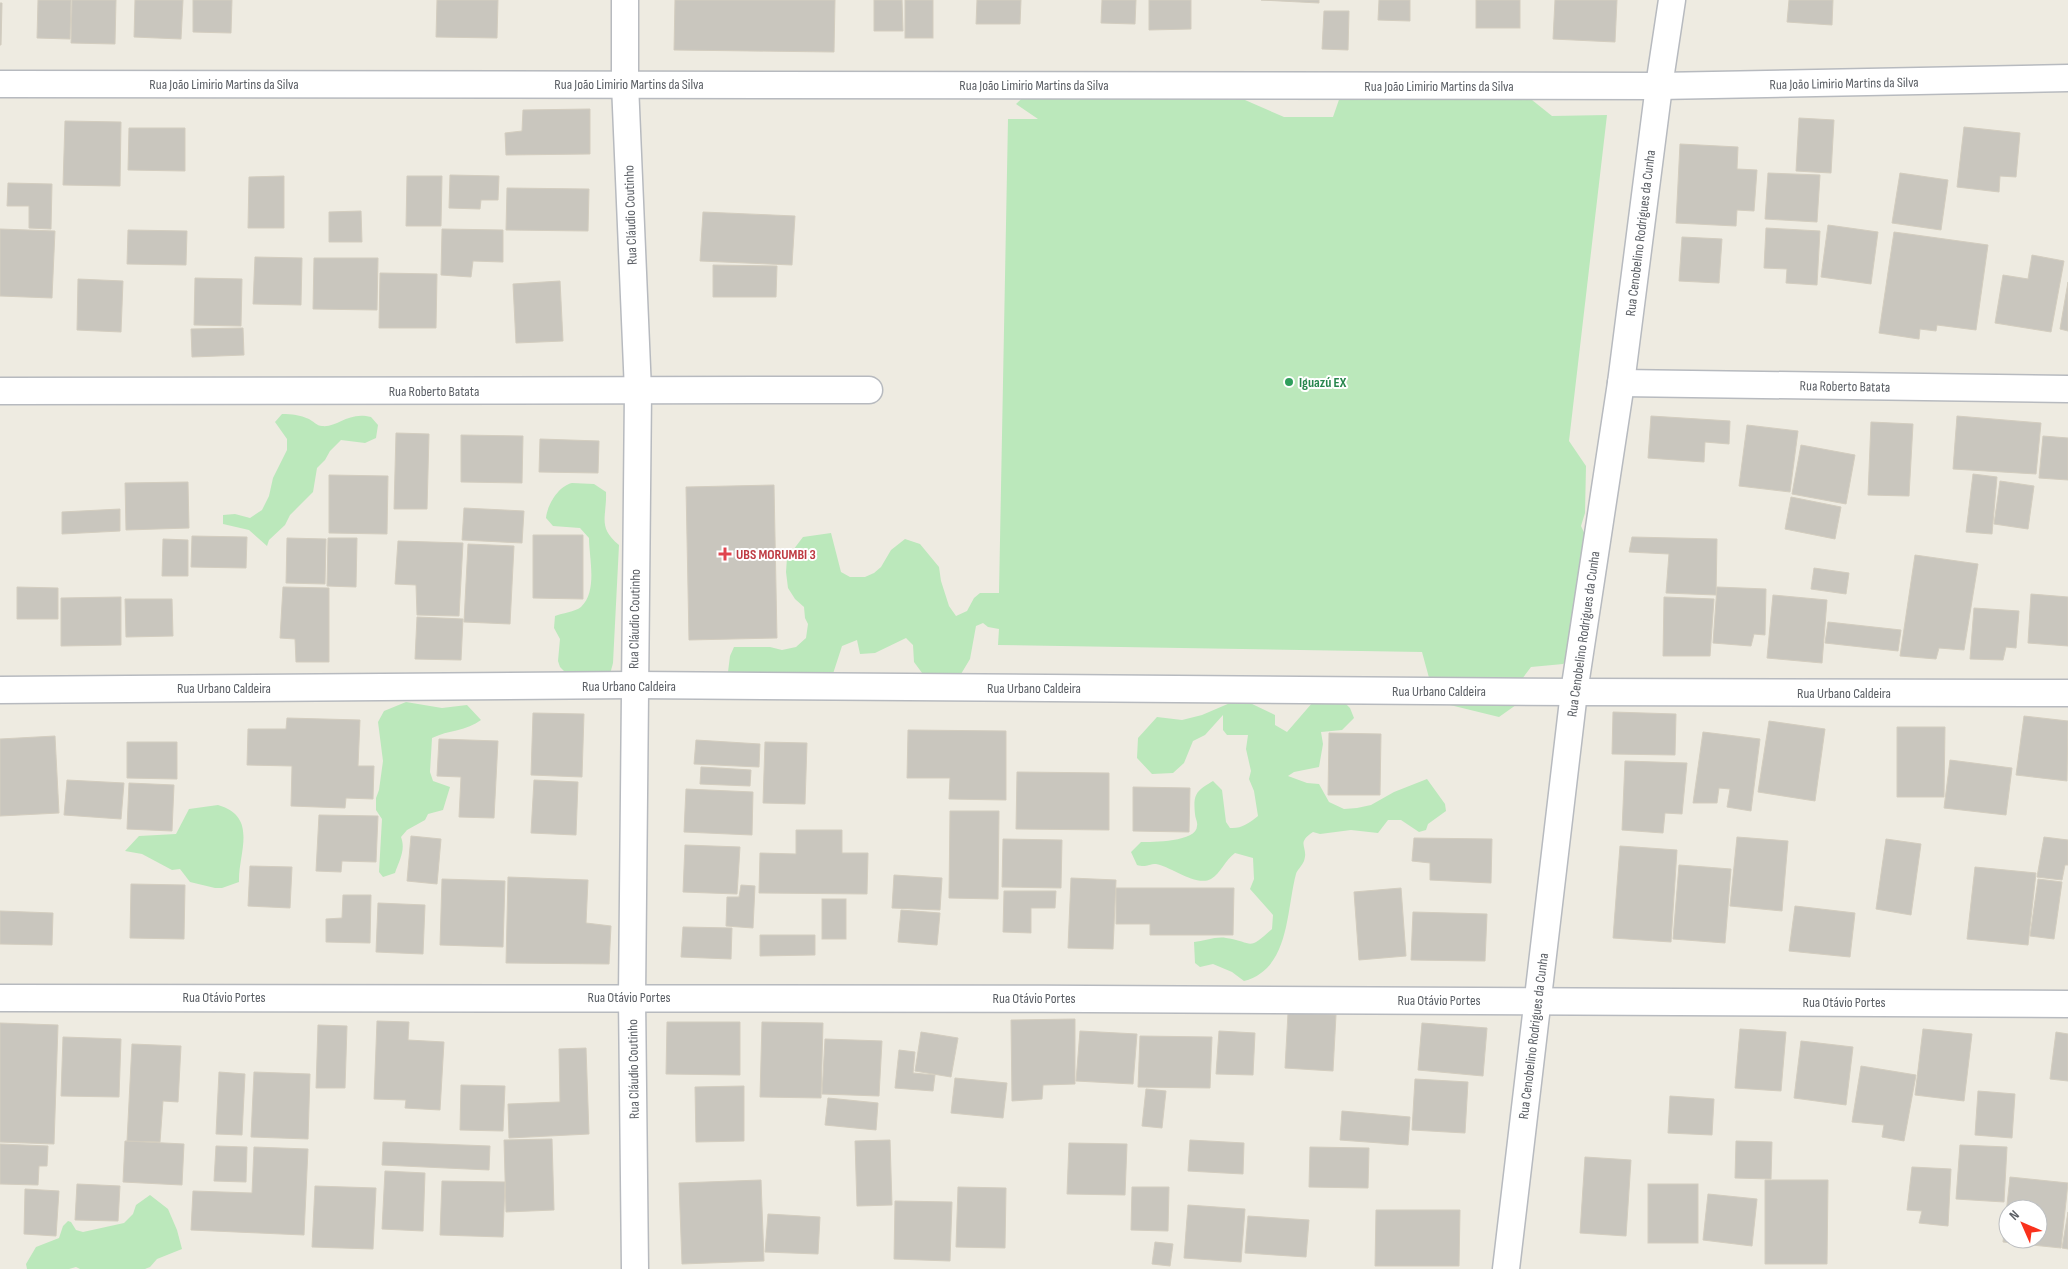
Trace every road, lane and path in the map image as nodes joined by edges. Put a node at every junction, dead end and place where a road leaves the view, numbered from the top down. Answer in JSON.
{"nodes":[{"id":1,"x":625,"y":0,"type":"edge"},
{"id":2,"x":1672,"y":0,"type":"edge"},
{"id":3,"x":2068,"y":78,"type":"edge"},
{"id":4,"x":0,"y":84,"type":"edge"},
{"id":5,"x":625,"y":84,"type":"junction"},
{"id":6,"x":1659,"y":86,"type":"junction"},
{"id":7,"x":1621,"y":383,"type":"junction"},
{"id":8,"x":2068,"y":389,"type":"edge"},
{"id":9,"x":0,"y":390,"type":"edge"},
{"id":10,"x":869,"y":390,"type":"dead end"},
{"id":11,"x":638,"y":391,"type":"junction"},
{"id":12,"x":634,"y":685,"type":"junction"},
{"id":13,"x":0,"y":690,"type":"edge"},
{"id":14,"x":1574,"y":692,"type":"junction"},
{"id":15,"x":2068,"y":693,"type":"edge"},
{"id":16,"x":632,"y":997,"type":"junction"},
{"id":17,"x":0,"y":998,"type":"edge"},
{"id":18,"x":1538,"y":1000,"type":"junction"},
{"id":19,"x":2068,"y":1004,"type":"edge"},
{"id":20,"x":635,"y":1269,"type":"edge"},
{"id":21,"x":1506,"y":1269,"type":"edge"}],
"edges":[{"from":1,"to":5,"type":"street","name":"Rua Cláudio Coutinho"},
{"from":2,"to":6,"type":"street","name":"Rua Cenobelino Rodrigues da Cunha"},
{"from":3,"to":6,"type":"street","name":"Rua João Limirio Martins da Silva"},
{"from":4,"to":5,"type":"street","name":"Rua João Limirio Martins da Silva"},
{"from":5,"to":6,"type":"street","name":"Rua João Limirio Martins da Silva"},
{"from":5,"to":11,"type":"street","name":"Rua Cláudio Coutinho"},
{"from":6,"to":7,"type":"street","name":"Rua Cenobelino Rodrigues da Cunha"},
{"from":7,"to":8,"type":"street","name":"Rua Roberto Batata"},
{"from":7,"to":14,"type":"street","name":"Rua Cenobelino Rodrigues da Cunha"},
{"from":9,"to":11,"type":"street","name":"Rua Roberto Batata"},
{"from":10,"to":11,"type":"street","name":"Rua Roberto Batata"},
{"from":11,"to":12,"type":"street","name":"Rua Cláudio Coutinho"},
{"from":12,"to":13,"type":"street","name":"Rua Urbano Caldeira"},
{"from":12,"to":14,"type":"street","name":"Rua Urbano Caldeira"},
{"from":12,"to":16,"type":"street","name":"Rua Cláudio Coutinho"},
{"from":14,"to":15,"type":"street","name":"Rua Urbano Caldeira"},
{"from":14,"to":18,"type":"street","name":"Rua Cenobelino Rodrigues da Cunha"},
{"from":16,"to":17,"type":"street","name":"Rua Otávio Portes"},
{"from":16,"to":18,"type":"street","name":"Rua Otávio Portes"},
{"from":16,"to":20,"type":"street","name":"Rua Cláudio Coutinho"},
{"from":18,"to":19,"type":"street","name":"Rua Otávio Portes"},
{"from":18,"to":21,"type":"street","name":"Rua Cenobelino Rodrigues da Cunha"}]}
